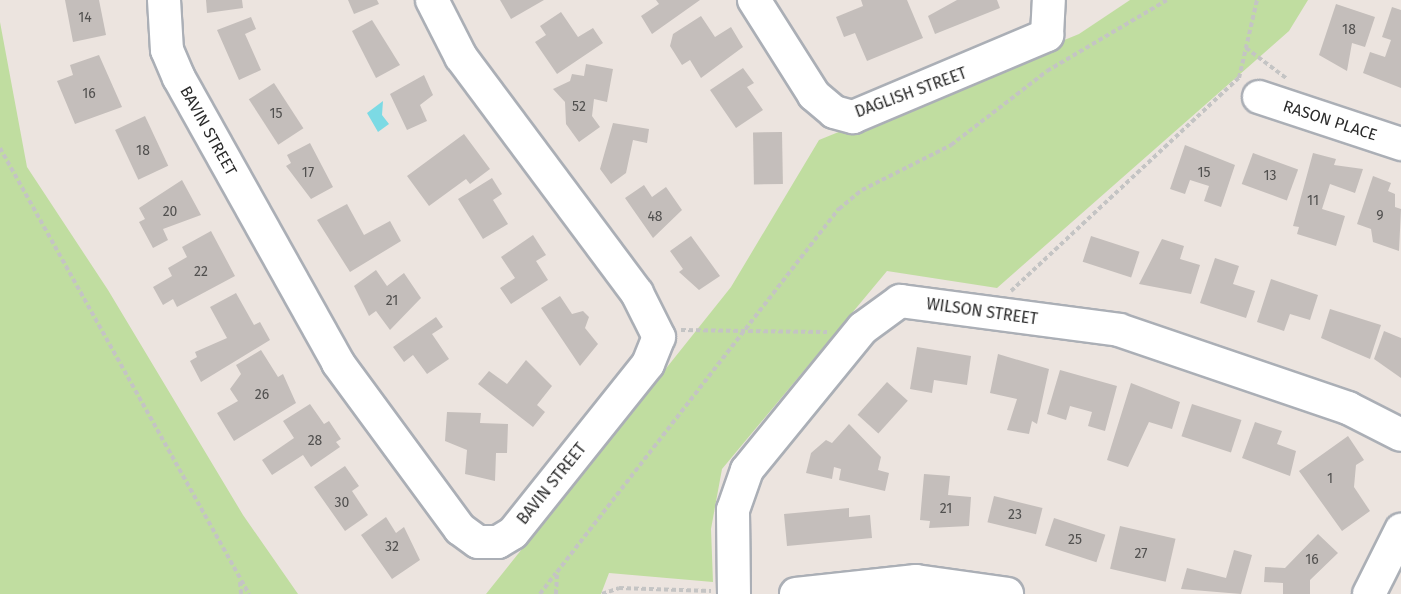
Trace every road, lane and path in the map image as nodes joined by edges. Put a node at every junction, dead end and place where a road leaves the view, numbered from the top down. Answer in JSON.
{"nodes":[{"id":1,"x":164,"y":0,"type":"edge"},
{"id":2,"x":432,"y":0,"type":"edge"},
{"id":3,"x":754,"y":0,"type":"edge"},
{"id":4,"x":1049,"y":0,"type":"edge"},
{"id":5,"x":1167,"y":0,"type":"edge"},
{"id":6,"x":1257,"y":0,"type":"edge"},
{"id":7,"x":1259,"y":97,"type":"dead end"},
{"id":8,"x":1401,"y":144,"type":"edge"},
{"id":9,"x":0,"y":148,"type":"edge"},
{"id":10,"x":1001,"y":300,"type":"dead end"},
{"id":11,"x":747,"y":329,"type":"junction"},
{"id":12,"x":668,"y":330,"type":"dead end"},
{"id":13,"x":838,"y":333,"type":"dead end"},
{"id":14,"x":1401,"y":435,"type":"edge"},
{"id":15,"x":1401,"y":530,"type":"edge"},
{"id":16,"x":556,"y":572,"type":"junction"},
{"id":17,"x":240,"y":579,"type":"junction"},
{"id":18,"x":734,"y":590,"type":"edge"},
{"id":19,"x":241,"y":594,"type":"edge"},
{"id":20,"x":249,"y":594,"type":"edge"},
{"id":21,"x":540,"y":594,"type":"edge"},
{"id":22,"x":556,"y":594,"type":"edge"},
{"id":23,"x":602,"y":594,"type":"edge"},
{"id":24,"x":796,"y":594,"type":"edge"},
{"id":25,"x":1007,"y":594,"type":"edge"},
{"id":26,"x":1369,"y":594,"type":"edge"}],
"edges":[{"from":1,"to":2,"type":"street","name":"BAVIN STREET"},
{"from":3,"to":4,"type":"street","name":"DAGLISH STREET"},
{"from":5,"to":11,"type":"path"},
{"from":6,"to":10,"type":"path"},
{"from":7,"to":8,"type":"street","name":"RASON PLACE"},
{"from":9,"to":17,"type":"path"},
{"from":11,"to":12,"type":"path"},
{"from":11,"to":13,"type":"path"},
{"from":11,"to":16,"type":"path"},
{"from":14,"to":18,"type":"street","name":"WILSON STREET"},
{"from":15,"to":26,"type":"street"},
{"from":16,"to":21,"type":"path"},
{"from":16,"to":22,"type":"path"},
{"from":17,"to":19,"type":"path"},
{"from":17,"to":20,"type":"path"},
{"from":18,"to":23,"type":"path"},
{"from":24,"to":25,"type":"street"}]}
